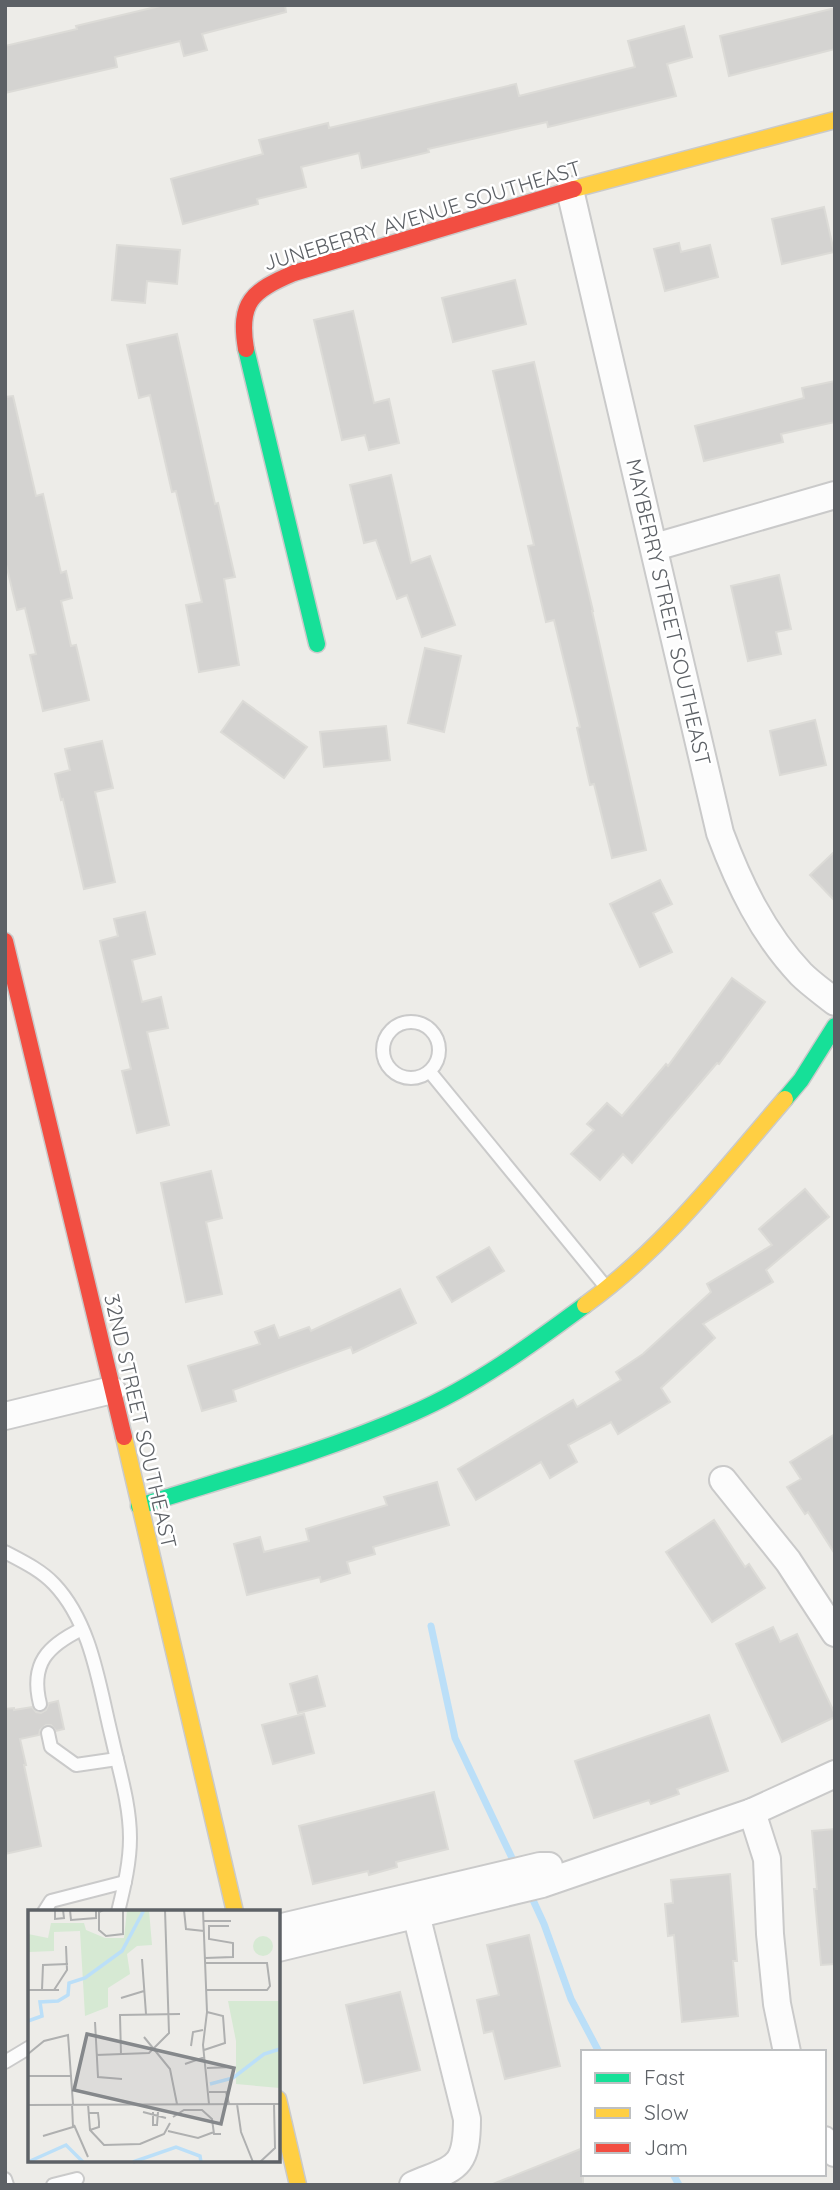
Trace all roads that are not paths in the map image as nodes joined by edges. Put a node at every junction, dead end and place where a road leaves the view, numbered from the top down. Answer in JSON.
{"nodes":[{"id":1,"x":835,"y":120,"type":"edge"},
{"id":2,"x":570,"y":190,"type":"junction"},
{"id":3,"x":835,"y":495,"type":"edge"},
{"id":4,"x":654,"y":547,"type":"junction"},
{"id":5,"x":317,"y":644,"type":"dead end"},
{"id":6,"x":5,"y":941,"type":"edge"},
{"id":7,"x":835,"y":1002,"type":"edge"},
{"id":8,"x":835,"y":1026,"type":"edge"},
{"id":9,"x":430,"y":1072,"type":"junction"},
{"id":10,"x":608,"y":1289,"type":"junction"},
{"id":11,"x":113,"y":1390,"type":"junction"},
{"id":12,"x":5,"y":1416,"type":"edge"},
{"id":13,"x":723,"y":1480,"type":"dead end"},
{"id":14,"x":139,"y":1506,"type":"junction"},
{"id":15,"x":5,"y":1552,"type":"edge"},
{"id":16,"x":82,"y":1629,"type":"junction"},
{"id":17,"x":835,"y":1633,"type":"edge"},
{"id":18,"x":40,"y":1704,"type":"dead end"},
{"id":19,"x":48,"y":1733,"type":"dead end"},
{"id":20,"x":117,"y":1759,"type":"junction"},
{"id":21,"x":835,"y":1774,"type":"edge"},
{"id":22,"x":752,"y":1812,"type":"junction"},
{"id":23,"x":589,"y":1868,"type":"junction"},
{"id":24,"x":125,"y":1882,"type":"junction"},
{"id":25,"x":45,"y":1910,"type":"edge"},
{"id":26,"x":118,"y":1910,"type":"edge"},
{"id":27,"x":235,"y":1910,"type":"edge"},
{"id":28,"x":416,"y":1914,"type":"junction"},
{"id":29,"x":280,"y":1928,"type":"edge"},
{"id":30,"x":280,"y":1948,"type":"edge"},
{"id":31,"x":28,"y":2048,"type":"edge"},
{"id":32,"x":787,"y":2050,"type":"edge"},
{"id":33,"x":5,"y":2062,"type":"edge"},
{"id":34,"x":280,"y":2108,"type":"edge"},
{"id":35,"x":5,"y":2179,"type":"edge"},
{"id":36,"x":77,"y":2179,"type":"dead end"},
{"id":37,"x":7,"y":2185,"type":"edge"},
{"id":38,"x":53,"y":2185,"type":"edge"},
{"id":39,"x":298,"y":2185,"type":"edge"},
{"id":40,"x":412,"y":2185,"type":"edge"}],
"edges":[{"from":1,"to":2,"type":"street","name":"JUNEBERRY AVENUE SOUTHEAST"},
{"from":2,"to":4,"type":"street","name":"MAYBERRY STREET SOUTHEAST"},
{"from":2,"to":5,"type":"street","name":"JUNEBERRY AVENUE SOUTHEAST"},
{"from":3,"to":4,"type":"street"},
{"from":4,"to":7,"type":"street","name":"MAYBERRY STREET SOUTHEAST"},
{"from":6,"to":11,"type":"street","name":"32ND STREET SOUTHEAST"},
{"from":8,"to":10,"type":"street"},
{"from":9,"to":9,"type":"lane"},
{"from":9,"to":10,"type":"lane"},
{"from":10,"to":14,"type":"street"},
{"from":11,"to":12,"type":"street"},
{"from":11,"to":14,"type":"street","name":"32ND STREET SOUTHEAST"},
{"from":13,"to":17,"type":"street"},
{"from":14,"to":27,"type":"street","name":"32ND STREET SOUTHEAST"},
{"from":15,"to":16,"type":"lane"},
{"from":16,"to":18,"type":"lane"},
{"from":16,"to":20,"type":"lane"},
{"from":19,"to":20,"type":"lane"},
{"from":20,"to":24,"type":"lane"},
{"from":21,"to":22,"type":"street"},
{"from":22,"to":23,"type":"street"},
{"from":22,"to":32,"type":"street"},
{"from":23,"to":28,"type":"street"},
{"from":23,"to":29,"type":"street"},
{"from":24,"to":25,"type":"lane"},
{"from":24,"to":26,"type":"lane"},
{"from":28,"to":30,"type":"street"},
{"from":28,"to":40,"type":"street"},
{"from":31,"to":33,"type":"lane"},
{"from":34,"to":39,"type":"street"},
{"from":35,"to":37,"type":"lane"},
{"from":36,"to":38,"type":"lane"}]}
